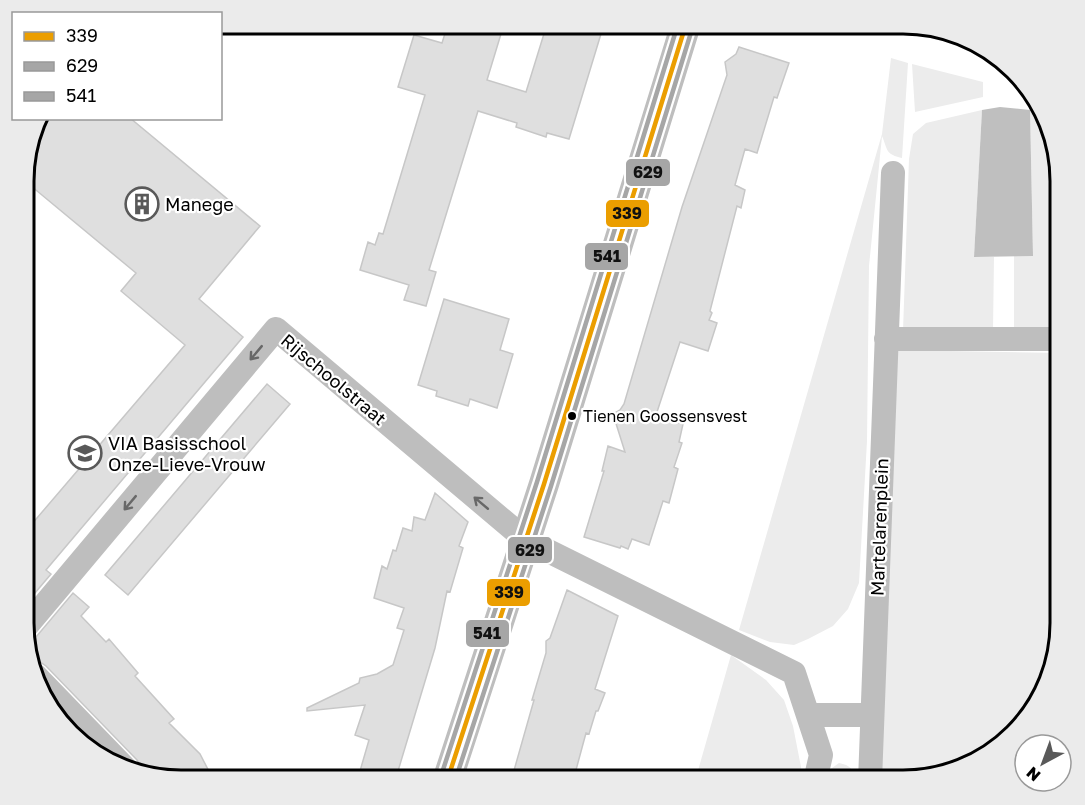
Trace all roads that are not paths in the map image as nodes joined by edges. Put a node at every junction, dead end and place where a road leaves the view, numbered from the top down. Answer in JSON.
{"nodes":[{"id":1,"x":683,"y":35,"type":"edge"},
{"id":2,"x":893,"y":173,"type":"dead end"},
{"id":3,"x":886,"y":339,"type":"junction"},
{"id":4,"x":1050,"y":339,"type":"edge"},
{"id":5,"x":526,"y":540,"type":"junction"},
{"id":6,"x":35,"y":616,"type":"edge"},
{"id":7,"x":52,"y":692,"type":"edge"},
{"id":8,"x":808,"y":715,"type":"junction"},
{"id":9,"x":872,"y":715,"type":"junction"},
{"id":10,"x":109,"y":751,"type":"edge"},
{"id":11,"x":451,"y":770,"type":"edge"},
{"id":12,"x":817,"y":770,"type":"edge"},
{"id":13,"x":870,"y":770,"type":"edge"}],
"edges":[{"from":1,"to":5,"type":"street"},
{"from":2,"to":3,"type":"street","name":"Martelarenplein"},
{"from":3,"to":4,"type":"street"},
{"from":3,"to":9,"type":"street","name":"Martelarenplein"},
{"from":5,"to":6,"type":"street","name":"Rijschoolstraat","one_way":true},
{"from":5,"to":8,"type":"street"},
{"from":5,"to":11,"type":"street"},
{"from":7,"to":10,"type":"street"},
{"from":8,"to":9,"type":"street"},
{"from":8,"to":12,"type":"street"},
{"from":9,"to":13,"type":"street","name":"Martelarenplein"}]}
